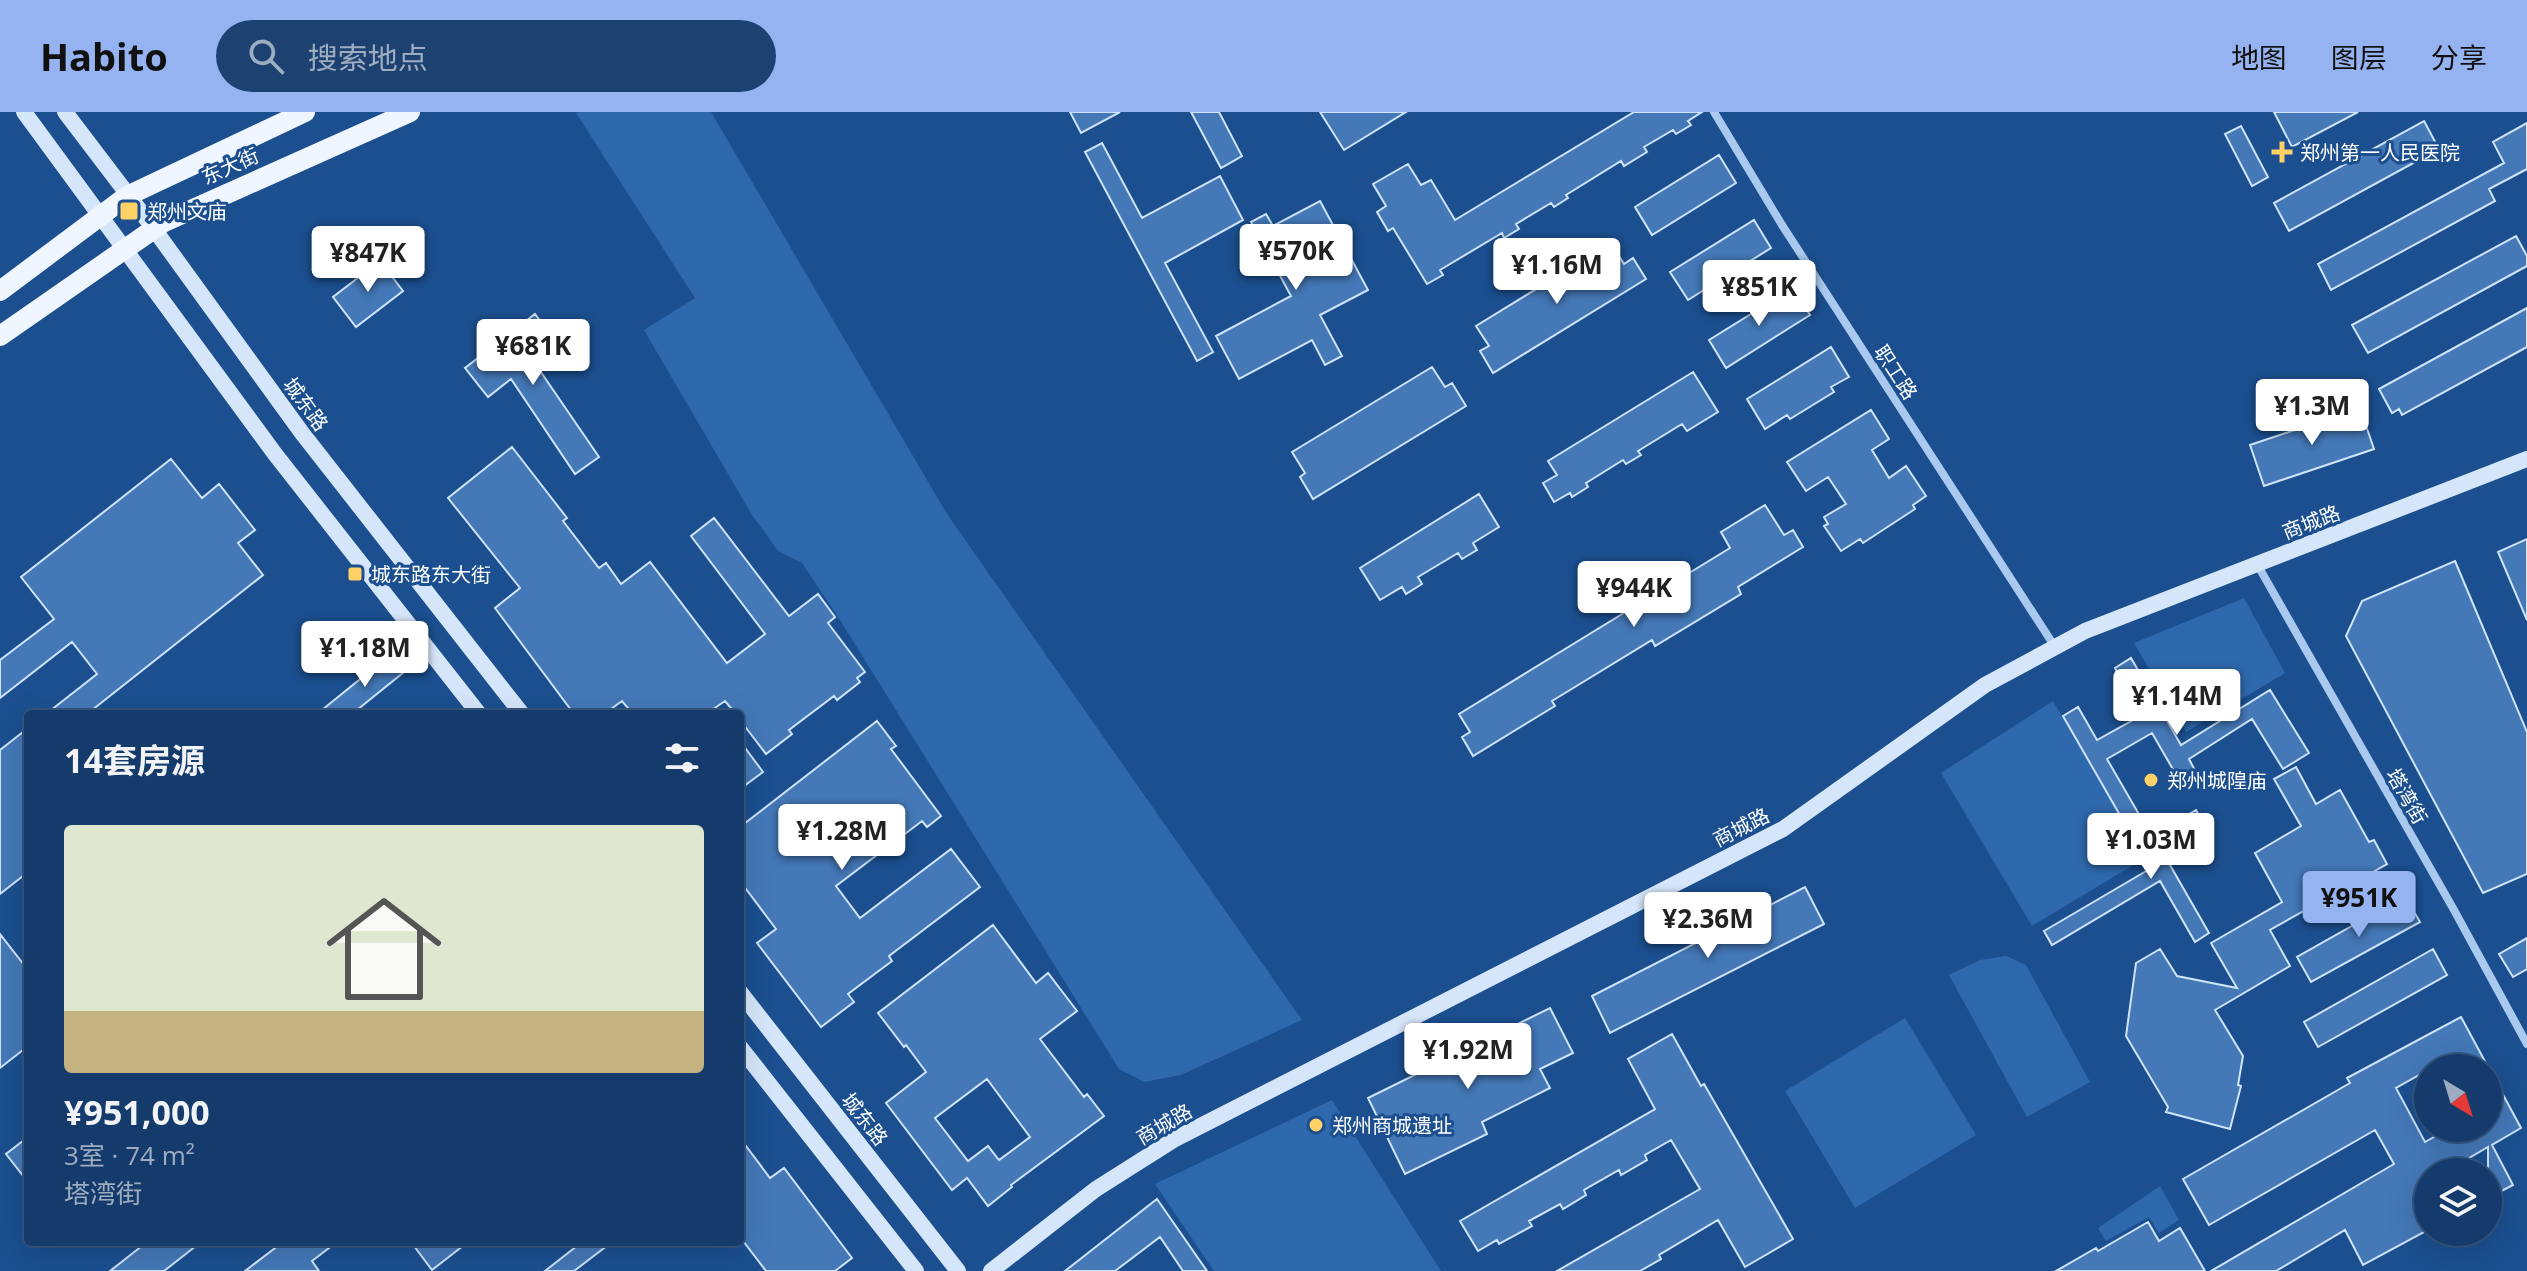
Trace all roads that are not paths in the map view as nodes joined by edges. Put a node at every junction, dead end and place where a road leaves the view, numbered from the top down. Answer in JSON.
{"nodes":[{"id":1,"x":24,"y":112,"type":"edge"},
{"id":2,"x":65,"y":112,"type":"edge"},
{"id":3,"x":305,"y":112,"type":"edge"},
{"id":4,"x":410,"y":112,"type":"edge"},
{"id":5,"x":1714,"y":112,"type":"edge"},
{"id":6,"x":127,"y":196,"type":"junction"},
{"id":7,"x":100,"y":216,"type":"junction"},
{"id":8,"x":154,"y":229,"type":"junction"},
{"id":9,"x":123,"y":249,"type":"junction"},
{"id":10,"x":0,"y":291,"type":"edge"},
{"id":11,"x":0,"y":336,"type":"edge"},
{"id":12,"x":2527,"y":459,"type":"edge"},
{"id":13,"x":2257,"y":564,"type":"junction"},
{"id":14,"x":2055,"y":647,"type":"junction"},
{"id":15,"x":476,"y":710,"type":"edge"},
{"id":16,"x":519,"y":710,"type":"edge"},
{"id":17,"x":744,"y":997,"type":"edge"},
{"id":18,"x":2527,"y":1044,"type":"edge"},
{"id":19,"x":744,"y":1052,"type":"edge"},
{"id":20,"x":916,"y":1271,"type":"edge"},
{"id":21,"x":958,"y":1271,"type":"edge"},
{"id":22,"x":991,"y":1271,"type":"edge"}],
"edges":[{"from":1,"to":7,"type":"main road"},
{"from":2,"to":6,"type":"main road","name":"城东路"},
{"from":3,"to":6,"type":"main road","name":"东大街"},
{"from":4,"to":8,"type":"main road","name":"东大街"},
{"from":5,"to":14,"type":"street","name":"职工路"},
{"from":6,"to":7,"type":"main road","name":"东大街"},
{"from":6,"to":8,"type":"main road","name":"城东路"},
{"from":7,"to":9,"type":"main road"},
{"from":7,"to":10,"type":"main road","name":"东大街"},
{"from":8,"to":9,"type":"main road","name":"东大街"},
{"from":8,"to":16,"type":"main road","name":"城东路"},
{"from":9,"to":11,"type":"main road","name":"东大街"},
{"from":9,"to":15,"type":"main road"},
{"from":12,"to":13,"type":"main road","name":"商城路"},
{"from":13,"to":14,"type":"main road","name":"商城路"},
{"from":13,"to":18,"type":"street","name":"塔湾街"},
{"from":14,"to":22,"type":"main road","name":"商城路"},
{"from":17,"to":21,"type":"main road","name":"城东路"},
{"from":19,"to":20,"type":"main road"}]}
